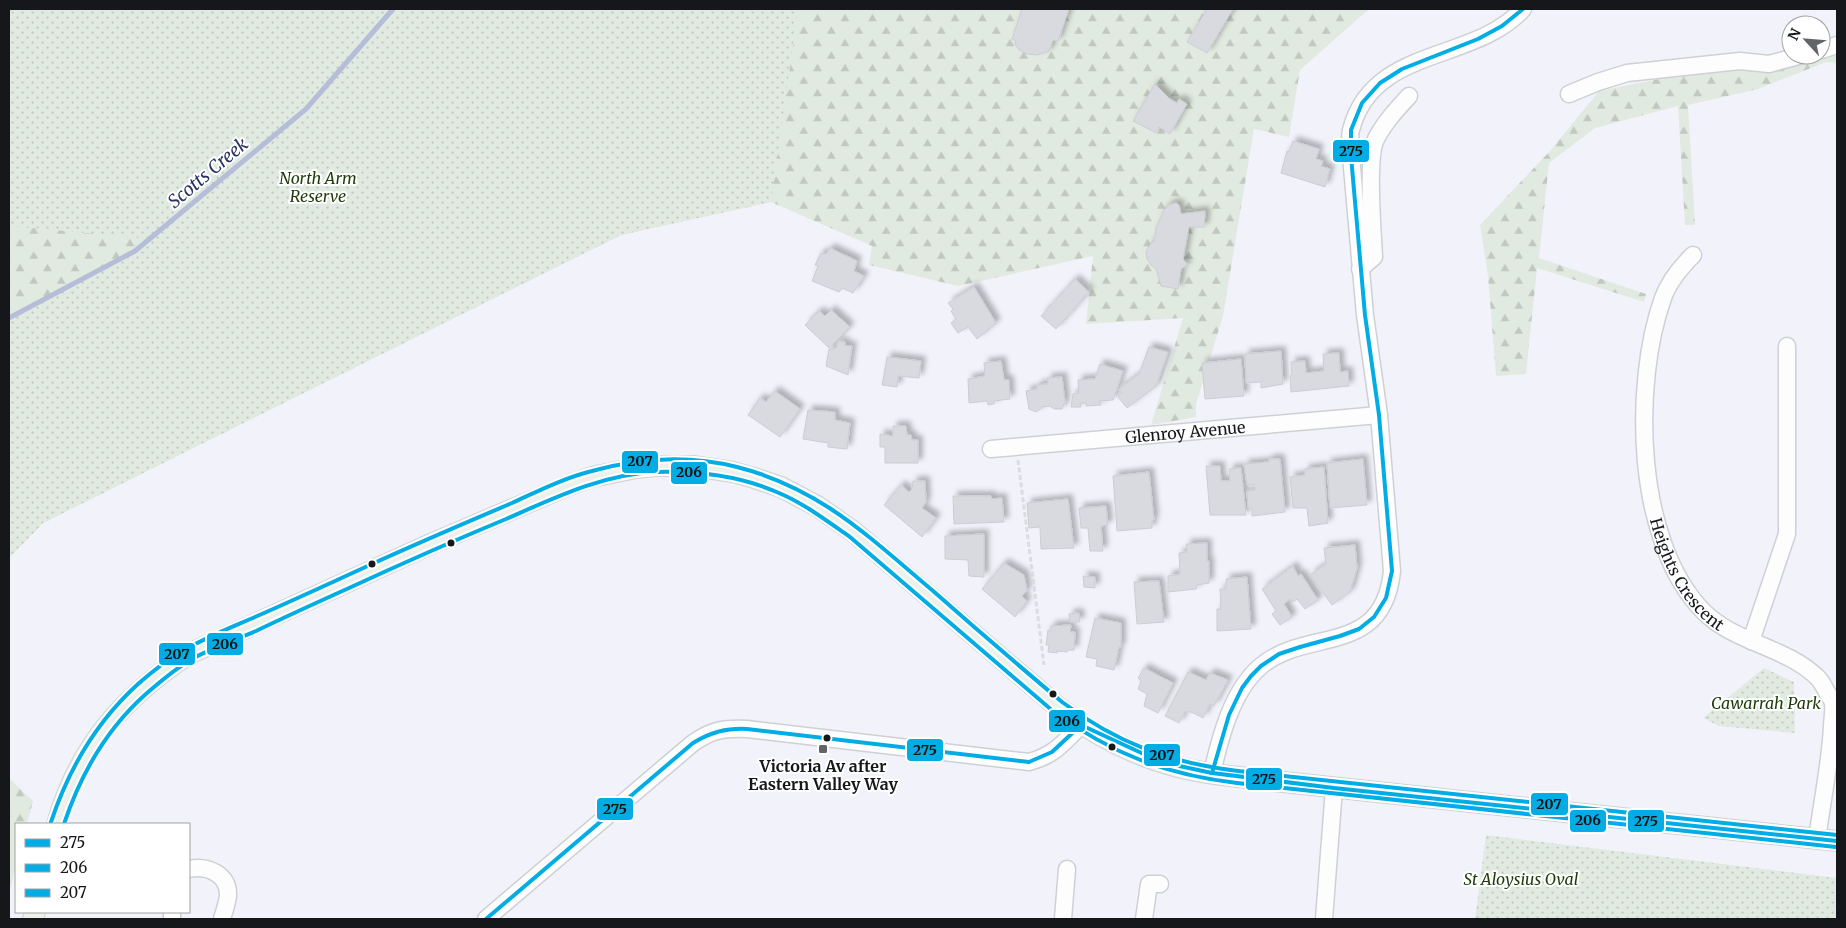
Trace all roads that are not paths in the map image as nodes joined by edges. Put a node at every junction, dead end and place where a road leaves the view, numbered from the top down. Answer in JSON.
{"nodes":[{"id":1,"x":1523,"y":9,"type":"edge"},
{"id":2,"x":1781,"y":61,"type":"edge"},
{"id":3,"x":1569,"y":94,"type":"dead end"},
{"id":4,"x":1409,"y":96,"type":"dead end"},
{"id":5,"x":1693,"y":255,"type":"dead end"},
{"id":6,"x":1360,"y":269,"type":"junction"},
{"id":7,"x":1787,"y":346,"type":"dead end"},
{"id":8,"x":1379,"y":415,"type":"junction"},
{"id":9,"x":991,"y":450,"type":"dead end"},
{"id":10,"x":1751,"y":641,"type":"junction"},
{"id":11,"x":1080,"y":725,"type":"junction"},
{"id":12,"x":1212,"y":773,"type":"junction"},
{"id":13,"x":1334,"y":788,"type":"junction"},
{"id":14,"x":57,"y":823,"type":"edge"},
{"id":15,"x":1817,"y":839,"type":"junction"},
{"id":16,"x":1837,"y":841,"type":"edge"},
{"id":17,"x":190,"y":869,"type":"edge"},
{"id":18,"x":1067,"y":869,"type":"dead end"},
{"id":19,"x":1160,"y":884,"type":"dead end"},
{"id":20,"x":222,"y":919,"type":"edge"},
{"id":21,"x":486,"y":919,"type":"edge"},
{"id":22,"x":1063,"y":919,"type":"edge"},
{"id":23,"x":1144,"y":919,"type":"edge"},
{"id":24,"x":1324,"y":919,"type":"edge"}],
"edges":[{"from":1,"to":6,"type":"street"},
{"from":2,"to":3,"type":"street"},
{"from":4,"to":6,"type":"street"},
{"from":5,"to":10,"type":"street","name":"Heights Crescent"},
{"from":6,"to":8,"type":"street"},
{"from":7,"to":10,"type":"street"},
{"from":8,"to":9,"type":"street","name":"Glenroy Avenue"},
{"from":8,"to":12,"type":"street"},
{"from":10,"to":15,"type":"street","name":"Heights Crescent"},
{"from":11,"to":12,"type":"main road"},
{"from":11,"to":14,"type":"main road"},
{"from":11,"to":21,"type":"street"},
{"from":12,"to":13,"type":"main road"},
{"from":13,"to":15,"type":"main road"},
{"from":13,"to":24,"type":"street"},
{"from":15,"to":16,"type":"main road"},
{"from":17,"to":20,"type":"street"},
{"from":18,"to":22,"type":"street"},
{"from":19,"to":23,"type":"street"}]}
